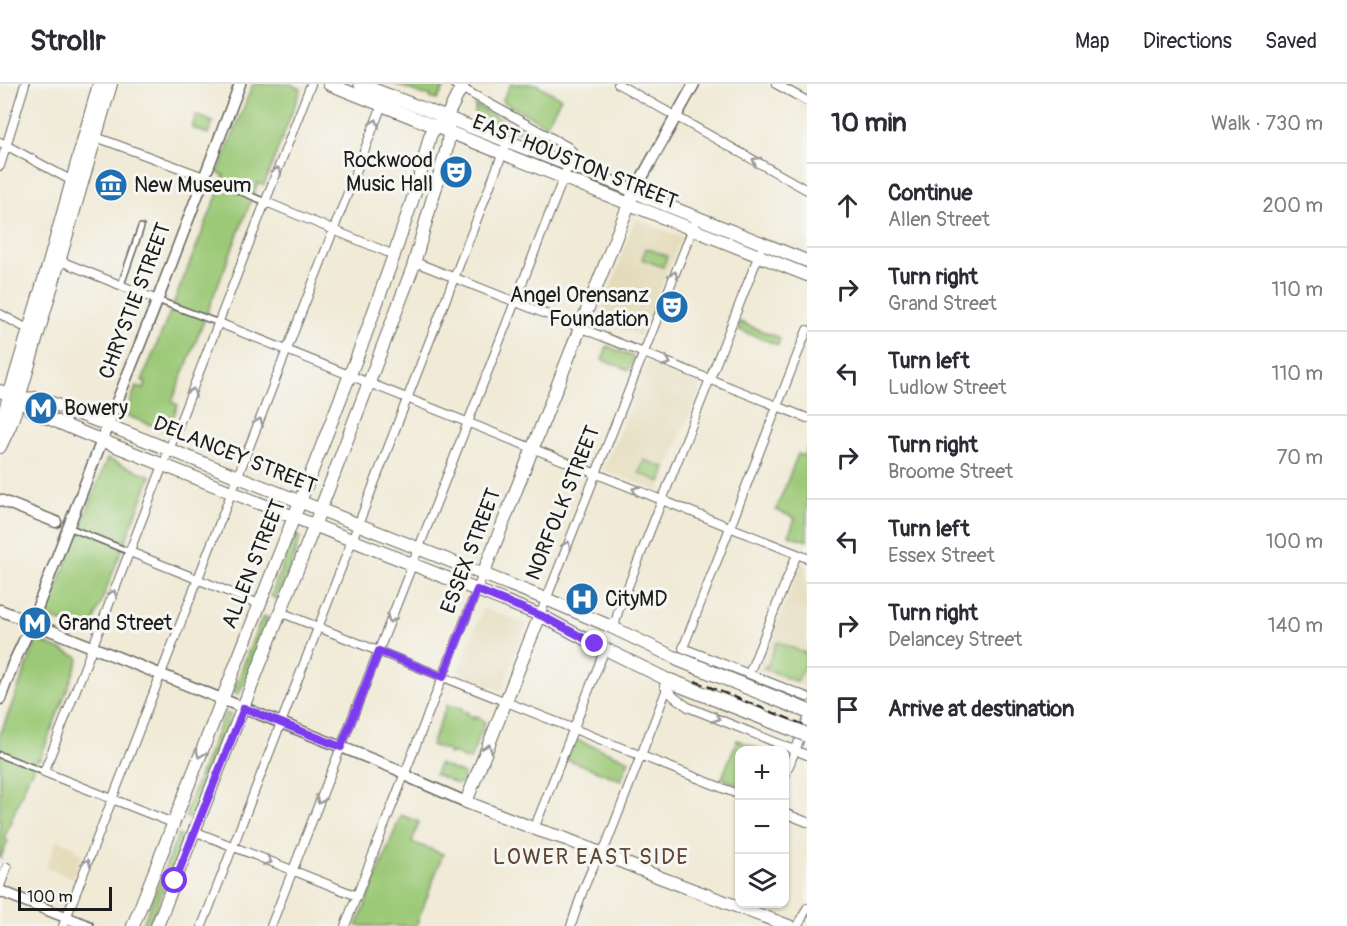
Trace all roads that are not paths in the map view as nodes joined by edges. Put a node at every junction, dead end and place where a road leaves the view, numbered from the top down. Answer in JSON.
{"nodes":[{"id":1,"x":25,"y":84,"type":"edge"},
{"id":2,"x":99,"y":84,"type":"edge"},
{"id":3,"x":111,"y":84,"type":"edge"},
{"id":4,"x":240,"y":84,"type":"edge"},
{"id":5,"x":311,"y":84,"type":"edge"},
{"id":6,"x":329,"y":84,"type":"edge"},
{"id":7,"x":360,"y":84,"type":"edge"},
{"id":8,"x":618,"y":84,"type":"edge"},
{"id":9,"x":694,"y":84,"type":"edge"},
{"id":10,"x":776,"y":84,"type":"edge"},
{"id":11,"x":459,"y":85,"type":"edge"},
{"id":12,"x":807,"y":101,"type":"edge"},
{"id":13,"x":382,"y":105,"type":"junction"},
{"id":14,"x":676,"y":116,"type":"junction"},
{"id":15,"x":446,"y":118,"type":"junction"},
{"id":16,"x":435,"y":127,"type":"junction"},
{"id":17,"x":449,"y":133,"type":"junction"},
{"id":18,"x":90,"y":136,"type":"junction"},
{"id":19,"x":3,"y":144,"type":"edge"},
{"id":20,"x":505,"y":148,"type":"junction"},
{"id":21,"x":569,"y":165,"type":"junction"},
{"id":22,"x":0,"y":166,"type":"edge"},
{"id":23,"x":204,"y":177,"type":"junction"},
{"id":24,"x":563,"y":178,"type":"junction"},
{"id":25,"x":76,"y":183,"type":"junction"},
{"id":26,"x":807,"y":190,"type":"edge"},
{"id":27,"x":634,"y":192,"type":"junction"},
{"id":28,"x":266,"y":202,"type":"junction"},
{"id":29,"x":629,"y":204,"type":"junction"},
{"id":30,"x":694,"y":224,"type":"junction"},
{"id":31,"x":141,"y":227,"type":"dead end"},
{"id":32,"x":334,"y":230,"type":"junction"},
{"id":33,"x":761,"y":250,"type":"junction"},
{"id":34,"x":394,"y":255,"type":"junction"},
{"id":35,"x":55,"y":259,"type":"junction"},
{"id":36,"x":807,"y":261,"type":"edge"},
{"id":37,"x":415,"y":262,"type":"junction"},
{"id":38,"x":807,"y":275,"type":"edge"},
{"id":39,"x":455,"y":278,"type":"junction"},
{"id":40,"x":121,"y":285,"type":"junction"},
{"id":41,"x":157,"y":300,"type":"junction"},
{"id":42,"x":515,"y":302,"type":"junction"},
{"id":43,"x":0,"y":314,"type":"edge"},
{"id":44,"x":219,"y":323,"type":"junction"},
{"id":45,"x":580,"y":327,"type":"junction"},
{"id":46,"x":34,"y":330,"type":"junction"},
{"id":47,"x":807,"y":330,"type":"edge"},
{"id":48,"x":287,"y":350,"type":"junction"},
{"id":49,"x":643,"y":353,"type":"junction"},
{"id":50,"x":349,"y":375,"type":"junction"},
{"id":51,"x":710,"y":379,"type":"junction"},
{"id":52,"x":368,"y":383,"type":"junction"},
{"id":53,"x":9,"y":395,"type":"edge"},
{"id":54,"x":408,"y":399,"type":"junction"},
{"id":55,"x":778,"y":406,"type":"junction"},
{"id":56,"x":807,"y":418,"type":"edge"},
{"id":57,"x":468,"y":423,"type":"junction"},
{"id":58,"x":108,"y":425,"type":"junction"},
{"id":59,"x":0,"y":434,"type":"edge"},
{"id":60,"x":102,"y":440,"type":"junction"},
{"id":61,"x":0,"y":447,"type":"edge"},
{"id":62,"x":533,"y":449,"type":"junction"},
{"id":63,"x":169,"y":450,"type":"junction"},
{"id":64,"x":164,"y":465,"type":"junction"},
{"id":65,"x":596,"y":474,"type":"junction"},
{"id":66,"x":237,"y":477,"type":"junction"},
{"id":67,"x":232,"y":492,"type":"junction"},
{"id":68,"x":0,"y":500,"type":"edge"},
{"id":69,"x":663,"y":500,"type":"junction"},
{"id":70,"x":300,"y":502,"type":"junction"},
{"id":71,"x":320,"y":510,"type":"junction"},
{"id":72,"x":294,"y":517,"type":"junction"},
{"id":73,"x":56,"y":522,"type":"joint"},
{"id":74,"x":315,"y":525,"type":"junction"},
{"id":75,"x":358,"y":525,"type":"junction"},
{"id":76,"x":68,"y":527,"type":"junction"},
{"id":77,"x":729,"y":527,"type":"junction"},
{"id":78,"x":352,"y":540,"type":"junction"},
{"id":79,"x":418,"y":549,"type":"junction"},
{"id":80,"x":129,"y":552,"type":"junction"},
{"id":81,"x":797,"y":554,"type":"junction"},
{"id":82,"x":807,"y":558,"type":"edge"},
{"id":83,"x":412,"y":564,"type":"junction"},
{"id":84,"x":483,"y":574,"type":"junction"},
{"id":85,"x":198,"y":579,"type":"junction"},
{"id":86,"x":477,"y":590,"type":"junction"},
{"id":87,"x":546,"y":599,"type":"junction"},
{"id":88,"x":259,"y":604,"type":"junction"},
{"id":89,"x":0,"y":610,"type":"edge"},
{"id":90,"x":280,"y":612,"type":"junction"},
{"id":91,"x":540,"y":615,"type":"junction"},
{"id":92,"x":31,"y":623,"type":"junction"},
{"id":93,"x":318,"y":627,"type":"junction"},
{"id":94,"x":614,"y":628,"type":"junction"},
{"id":95,"x":92,"y":648,"type":"junction"},
{"id":96,"x":605,"y":649,"type":"junction"},
{"id":97,"x":379,"y":651,"type":"junction"},
{"id":98,"x":681,"y":653,"type":"junction"},
{"id":99,"x":749,"y":674,"type":"junction"},
{"id":100,"x":160,"y":675,"type":"junction"},
{"id":101,"x":443,"y":677,"type":"junction"},
{"id":102,"x":668,"y":685,"type":"junction"},
{"id":103,"x":0,"y":699,"type":"edge"},
{"id":104,"x":221,"y":699,"type":"junction"},
{"id":105,"x":506,"y":702,"type":"junction"},
{"id":106,"x":244,"y":708,"type":"junction"},
{"id":107,"x":806,"y":709,"type":"edge"},
{"id":108,"x":281,"y":723,"type":"junction"},
{"id":109,"x":573,"y":729,"type":"junction"},
{"id":110,"x":801,"y":733,"type":"edge"},
{"id":111,"x":341,"y":747,"type":"junction"},
{"id":112,"x":796,"y":750,"type":"junction"},
{"id":113,"x":0,"y":755,"type":"edge"},
{"id":114,"x":807,"y":755,"type":"edge"},
{"id":115,"x":640,"y":756,"type":"junction"},
{"id":116,"x":789,"y":766,"type":"edge"},
{"id":117,"x":44,"y":772,"type":"junction"},
{"id":118,"x":405,"y":775,"type":"junction"},
{"id":119,"x":735,"y":793,"type":"edge"},
{"id":120,"x":112,"y":799,"type":"junction"},
{"id":121,"x":466,"y":802,"type":"junction"},
{"id":122,"x":789,"y":815,"type":"edge"},
{"id":123,"x":807,"y":822,"type":"edge"},
{"id":124,"x":173,"y":823,"type":"junction"},
{"id":125,"x":536,"y":830,"type":"junction"},
{"id":126,"x":194,"y":831,"type":"junction"},
{"id":127,"x":232,"y":846,"type":"junction"},
{"id":128,"x":599,"y":855,"type":"junction"},
{"id":129,"x":7,"y":867,"type":"dead end"},
{"id":130,"x":292,"y":870,"type":"junction"},
{"id":131,"x":0,"y":886,"type":"edge"},
{"id":132,"x":0,"y":891,"type":"edge"},
{"id":133,"x":357,"y":896,"type":"junction"},
{"id":134,"x":807,"y":908,"type":"edge"},
{"id":135,"x":64,"y":922,"type":"edge"},
{"id":136,"x":88,"y":926,"type":"edge"},
{"id":137,"x":133,"y":926,"type":"edge"},
{"id":138,"x":157,"y":926,"type":"edge"},
{"id":139,"x":202,"y":926,"type":"edge"},
{"id":140,"x":271,"y":926,"type":"edge"},
{"id":141,"x":345,"y":926,"type":"edge"},
{"id":142,"x":571,"y":926,"type":"edge"},
{"id":143,"x":770,"y":926,"type":"edge"},
{"id":144,"x":789,"y":926,"type":"edge"},
{"id":145,"x":798,"y":926,"type":"edge"}],
"edges":[{"from":1,"to":19,"type":"street"},
{"from":2,"to":18,"type":"main road"},
{"from":3,"to":18,"type":"main road"},
{"from":4,"to":23,"type":"main road","name":"CHRYSTIE STREET"},
{"from":28,"to":5,"type":"street","one_way":true},
{"from":6,"to":13,"type":"main road","name":"EAST HOUSTON STREET"},
{"from":7,"to":15,"type":"main road","name":"EAST HOUSTON STREET"},
{"from":8,"to":14,"type":"street"},
{"from":9,"to":14,"type":"main road"},
{"from":10,"to":12,"type":"street"},
{"from":11,"to":15,"type":"main road"},
{"from":11,"to":21,"type":"street"},
{"from":13,"to":16,"type":"main road","name":"EAST HOUSTON STREET"},
{"from":32,"to":13,"type":"street","one_way":true},
{"from":26,"to":14,"type":"street","one_way":true},
{"from":14,"to":27,"type":"main road"},
{"from":15,"to":16,"type":"main road"},
{"from":15,"to":17,"type":"main road"},
{"from":15,"to":20,"type":"main road","name":"EAST HOUSTON STREET"},
{"from":16,"to":17,"type":"main road","name":"EAST HOUSTON STREET"},
{"from":16,"to":34,"type":"main road","name":"ALLEN STREET"},
{"from":17,"to":20,"type":"main road","name":"EAST HOUSTON STREET"},
{"from":17,"to":37,"type":"main road","name":"ALLEN STREET"},
{"from":18,"to":23,"type":"street"},
{"from":18,"to":25,"type":"main road"},
{"from":19,"to":22,"type":"street"},
{"from":19,"to":25,"type":"street"},
{"from":20,"to":21,"type":"main road","name":"EAST HOUSTON STREET"},
{"from":20,"to":24,"type":"main road","name":"EAST HOUSTON STREET"},
{"from":20,"to":39,"type":"street"},
{"from":21,"to":24,"type":"street"},
{"from":21,"to":27,"type":"main road","name":"EAST HOUSTON STREET"},
{"from":23,"to":28,"type":"street"},
{"from":23,"to":41,"type":"main road","name":"CHRYSTIE STREET"},
{"from":24,"to":29,"type":"main road","name":"EAST HOUSTON STREET"},
{"from":24,"to":42,"type":"street"},
{"from":25,"to":35,"type":"main road"},
{"from":27,"to":29,"type":"main road","name":"ESSEX STREET"},
{"from":27,"to":30,"type":"main road","name":"EAST HOUSTON STREET"},
{"from":28,"to":32,"type":"street"},
{"from":28,"to":44,"type":"street"},
{"from":29,"to":30,"type":"main road","name":"EAST HOUSTON STREET"},
{"from":29,"to":45,"type":"main road","name":"ESSEX STREET"},
{"from":30,"to":33,"type":"main road","name":"EAST HOUSTON STREET"},
{"from":49,"to":30,"type":"street","name":"NORFOLK STREET","one_way":true},
{"from":31,"to":40,"type":"street"},
{"from":32,"to":34,"type":"street"},
{"from":32,"to":48,"type":"street"},
{"from":33,"to":36,"type":"main road","name":"EAST HOUSTON STREET"},
{"from":33,"to":38,"type":"main road","name":"EAST HOUSTON STREET"},
{"from":33,"to":51,"type":"street"},
{"from":34,"to":50,"type":"main road","name":"ALLEN STREET"},
{"from":35,"to":40,"type":"street"},
{"from":35,"to":46,"type":"main road"},
{"from":37,"to":39,"type":"street"},
{"from":37,"to":52,"type":"main road","name":"ALLEN STREET"},
{"from":39,"to":42,"type":"street"},
{"from":39,"to":54,"type":"street"},
{"from":40,"to":41,"type":"street"},
{"from":41,"to":44,"type":"street"},
{"from":41,"to":58,"type":"main road","name":"CHRYSTIE STREET"},
{"from":42,"to":45,"type":"street"},
{"from":42,"to":57,"type":"street"},
{"from":43,"to":46,"type":"street"},
{"from":44,"to":48,"type":"street"},
{"from":63,"to":44,"type":"street","one_way":true},
{"from":45,"to":49,"type":"street"},
{"from":45,"to":62,"type":"main road","name":"ESSEX STREET"},
{"from":46,"to":53,"type":"main road"},
{"from":47,"to":55,"type":"street"},
{"from":48,"to":50,"type":"street"},
{"from":66,"to":48,"type":"street","one_way":true},
{"from":49,"to":51,"type":"street","one_way":true},
{"from":49,"to":65,"type":"street","name":"NORFOLK STREET"},
{"from":50,"to":52,"type":"street"},
{"from":50,"to":70,"type":"main road","name":"ALLEN STREET"},
{"from":51,"to":55,"type":"street"},
{"from":51,"to":69,"type":"street"},
{"from":52,"to":54,"type":"street"},
{"from":52,"to":71,"type":"main road","name":"ALLEN STREET"},
{"from":53,"to":58,"type":"main road","name":"DELANCEY STREET"},
{"from":53,"to":59,"type":"main road"},
{"from":53,"to":60,"type":"main road","name":"DELANCEY STREET"},
{"from":53,"to":61,"type":"main road"},
{"from":54,"to":57,"type":"street"},
{"from":54,"to":75,"type":"street"},
{"from":55,"to":56,"type":"street"},
{"from":55,"to":77,"type":"street"},
{"from":57,"to":62,"type":"street"},
{"from":57,"to":79,"type":"street"},
{"from":58,"to":60,"type":"main road","name":"CHRYSTIE STREET"},
{"from":58,"to":63,"type":"main road","name":"DELANCEY STREET"},
{"from":60,"to":64,"type":"main road","name":"DELANCEY STREET"},
{"from":60,"to":76,"type":"main road","name":"CHRYSTIE STREET"},
{"from":62,"to":65,"type":"street"},
{"from":62,"to":84,"type":"main road","name":"ESSEX STREET"},
{"from":63,"to":64,"type":"street"},
{"from":63,"to":66,"type":"main road","name":"DELANCEY STREET"},
{"from":64,"to":67,"type":"main road","name":"DELANCEY STREET"},
{"from":64,"to":80,"type":"street"},
{"from":69,"to":65,"type":"street","one_way":true},
{"from":87,"to":65,"type":"street","name":"NORFOLK STREET","one_way":true},
{"from":66,"to":67,"type":"street"},
{"from":66,"to":70,"type":"main road","name":"DELANCEY STREET"},
{"from":67,"to":72,"type":"main road","name":"DELANCEY STREET"},
{"from":67,"to":85,"type":"street"},
{"from":68,"to":73,"type":"main road"},
{"from":69,"to":77,"type":"street"},
{"from":69,"to":94,"type":"street"},
{"from":70,"to":71,"type":"main road","name":"DELANCEY STREET"},
{"from":70,"to":72,"type":"main road","name":"ALLEN STREET"},
{"from":71,"to":74,"type":"main road","name":"ALLEN STREET"},
{"from":71,"to":75,"type":"main road","name":"DELANCEY STREET"},
{"from":72,"to":74,"type":"main road","name":"DELANCEY STREET"},
{"from":72,"to":88,"type":"main road","name":"ALLEN STREET"},
{"from":73,"to":76,"type":"street"},
{"from":74,"to":78,"type":"main road","name":"DELANCEY STREET"},
{"from":74,"to":90,"type":"main road","name":"ALLEN STREET"},
{"from":75,"to":78,"type":"street"},
{"from":75,"to":79,"type":"main road","name":"DELANCEY STREET"},
{"from":76,"to":80,"type":"street"},
{"from":76,"to":92,"type":"main road","name":"CHRYSTIE STREET"},
{"from":77,"to":81,"type":"street"},
{"from":77,"to":98,"type":"street"},
{"from":78,"to":83,"type":"main road","name":"DELANCEY STREET"},
{"from":78,"to":93,"type":"street"},
{"from":79,"to":83,"type":"street"},
{"from":79,"to":84,"type":"main road","name":"DELANCEY STREET"},
{"from":80,"to":85,"type":"street"},
{"from":95,"to":80,"type":"street","one_way":true},
{"from":81,"to":82,"type":"street"},
{"from":81,"to":99,"type":"street"},
{"from":83,"to":86,"type":"main road","name":"DELANCEY STREET"},
{"from":83,"to":97,"type":"street","one_way":true},
{"from":84,"to":86,"type":"street","name":"ESSEX STREET"},
{"from":84,"to":87,"type":"main road","name":"DELANCEY STREET"},
{"from":85,"to":88,"type":"street"},
{"from":85,"to":100,"type":"street"},
{"from":86,"to":91,"type":"main road","name":"DELANCEY STREET"},
{"from":86,"to":101,"type":"street","name":"ESSEX STREET"},
{"from":87,"to":91,"type":"street","name":"NORFOLK STREET"},
{"from":87,"to":94,"type":"main road","name":"DELANCEY STREET"},
{"from":88,"to":104,"type":"main road","name":"ALLEN STREET"},
{"from":89,"to":92,"type":"main road"},
{"from":90,"to":93,"type":"street"},
{"from":90,"to":106,"type":"main road","name":"ALLEN STREET"},
{"from":91,"to":96,"type":"main road","name":"DELANCEY STREET"},
{"from":91,"to":105,"type":"main road","name":"NORFOLK STREET"},
{"from":92,"to":95,"type":"main road"},
{"from":92,"to":103,"type":"main road","name":"CHRYSTIE STREET"},
{"from":93,"to":97,"type":"street"},
{"from":93,"to":108,"type":"street"},
{"from":94,"to":98,"type":"main road","name":"DELANCEY STREET"},
{"from":95,"to":100,"type":"main road"},
{"from":95,"to":117,"type":"street"},
{"from":96,"to":102,"type":"main road","name":"DELANCEY STREET"},
{"from":96,"to":109,"type":"street"},
{"from":97,"to":101,"type":"street"},
{"from":97,"to":111,"type":"street"},
{"from":98,"to":99,"type":"street","name":"DELANCEY STREET"},
{"from":98,"to":107,"type":"highway"},
{"from":99,"to":107,"type":"street","name":"DELANCEY STREET"},
{"from":100,"to":104,"type":"main road"},
{"from":100,"to":120,"type":"street"},
{"from":101,"to":105,"type":"street"},
{"from":101,"to":118,"type":"street","name":"ESSEX STREET"},
{"from":102,"to":110,"type":"highway"},
{"from":102,"to":112,"type":"street","name":"DELANCEY STREET","one_way":true},
{"from":102,"to":115,"type":"street"},
{"from":104,"to":106,"type":"main road"},
{"from":104,"to":124,"type":"main road","name":"ALLEN STREET","one_way":true},
{"from":105,"to":109,"type":"street"},
{"from":121,"to":105,"type":"main road","name":"NORFOLK STREET","one_way":true},
{"from":106,"to":108,"type":"main road"},
{"from":106,"to":126,"type":"main road","name":"ALLEN STREET"},
{"from":107,"to":112,"type":"street"},
{"from":108,"to":111,"type":"main road"},
{"from":108,"to":127,"type":"street"},
{"from":109,"to":115,"type":"street"},
{"from":109,"to":125,"type":"street"},
{"from":111,"to":118,"type":"main road"},
{"from":111,"to":130,"type":"street","one_way":true},
{"from":112,"to":114,"type":"street","name":"DELANCEY STREET"},
{"from":112,"to":116,"type":"street"},
{"from":113,"to":117,"type":"street"},
{"from":115,"to":119,"type":"street"},
{"from":115,"to":128,"type":"street"},
{"from":117,"to":120,"type":"street"},
{"from":118,"to":121,"type":"main road"},
{"from":118,"to":133,"type":"street","name":"ESSEX STREET"},
{"from":120,"to":124,"type":"street"},
{"from":135,"to":120,"type":"street","one_way":true},
{"from":121,"to":125,"type":"main road"},
{"from":122,"to":123,"type":"street"},
{"from":124,"to":137,"type":"main road","name":"ALLEN STREET"},
{"from":125,"to":128,"type":"main road"},
{"from":126,"to":127,"type":"street"},
{"from":126,"to":138,"type":"main road","name":"ALLEN STREET"},
{"from":127,"to":130,"type":"street","one_way":true},
{"from":127,"to":139,"type":"street"},
{"from":128,"to":142,"type":"street"},
{"from":128,"to":143,"type":"main road"},
{"from":128,"to":144,"type":"main road"},
{"from":129,"to":131,"type":"street"},
{"from":130,"to":133,"type":"street"},
{"from":130,"to":140,"type":"street"},
{"from":132,"to":135,"type":"main road"},
{"from":133,"to":141,"type":"street","name":"ESSEX STREET"},
{"from":134,"to":145,"type":"street"},
{"from":135,"to":136,"type":"main road"}]}
